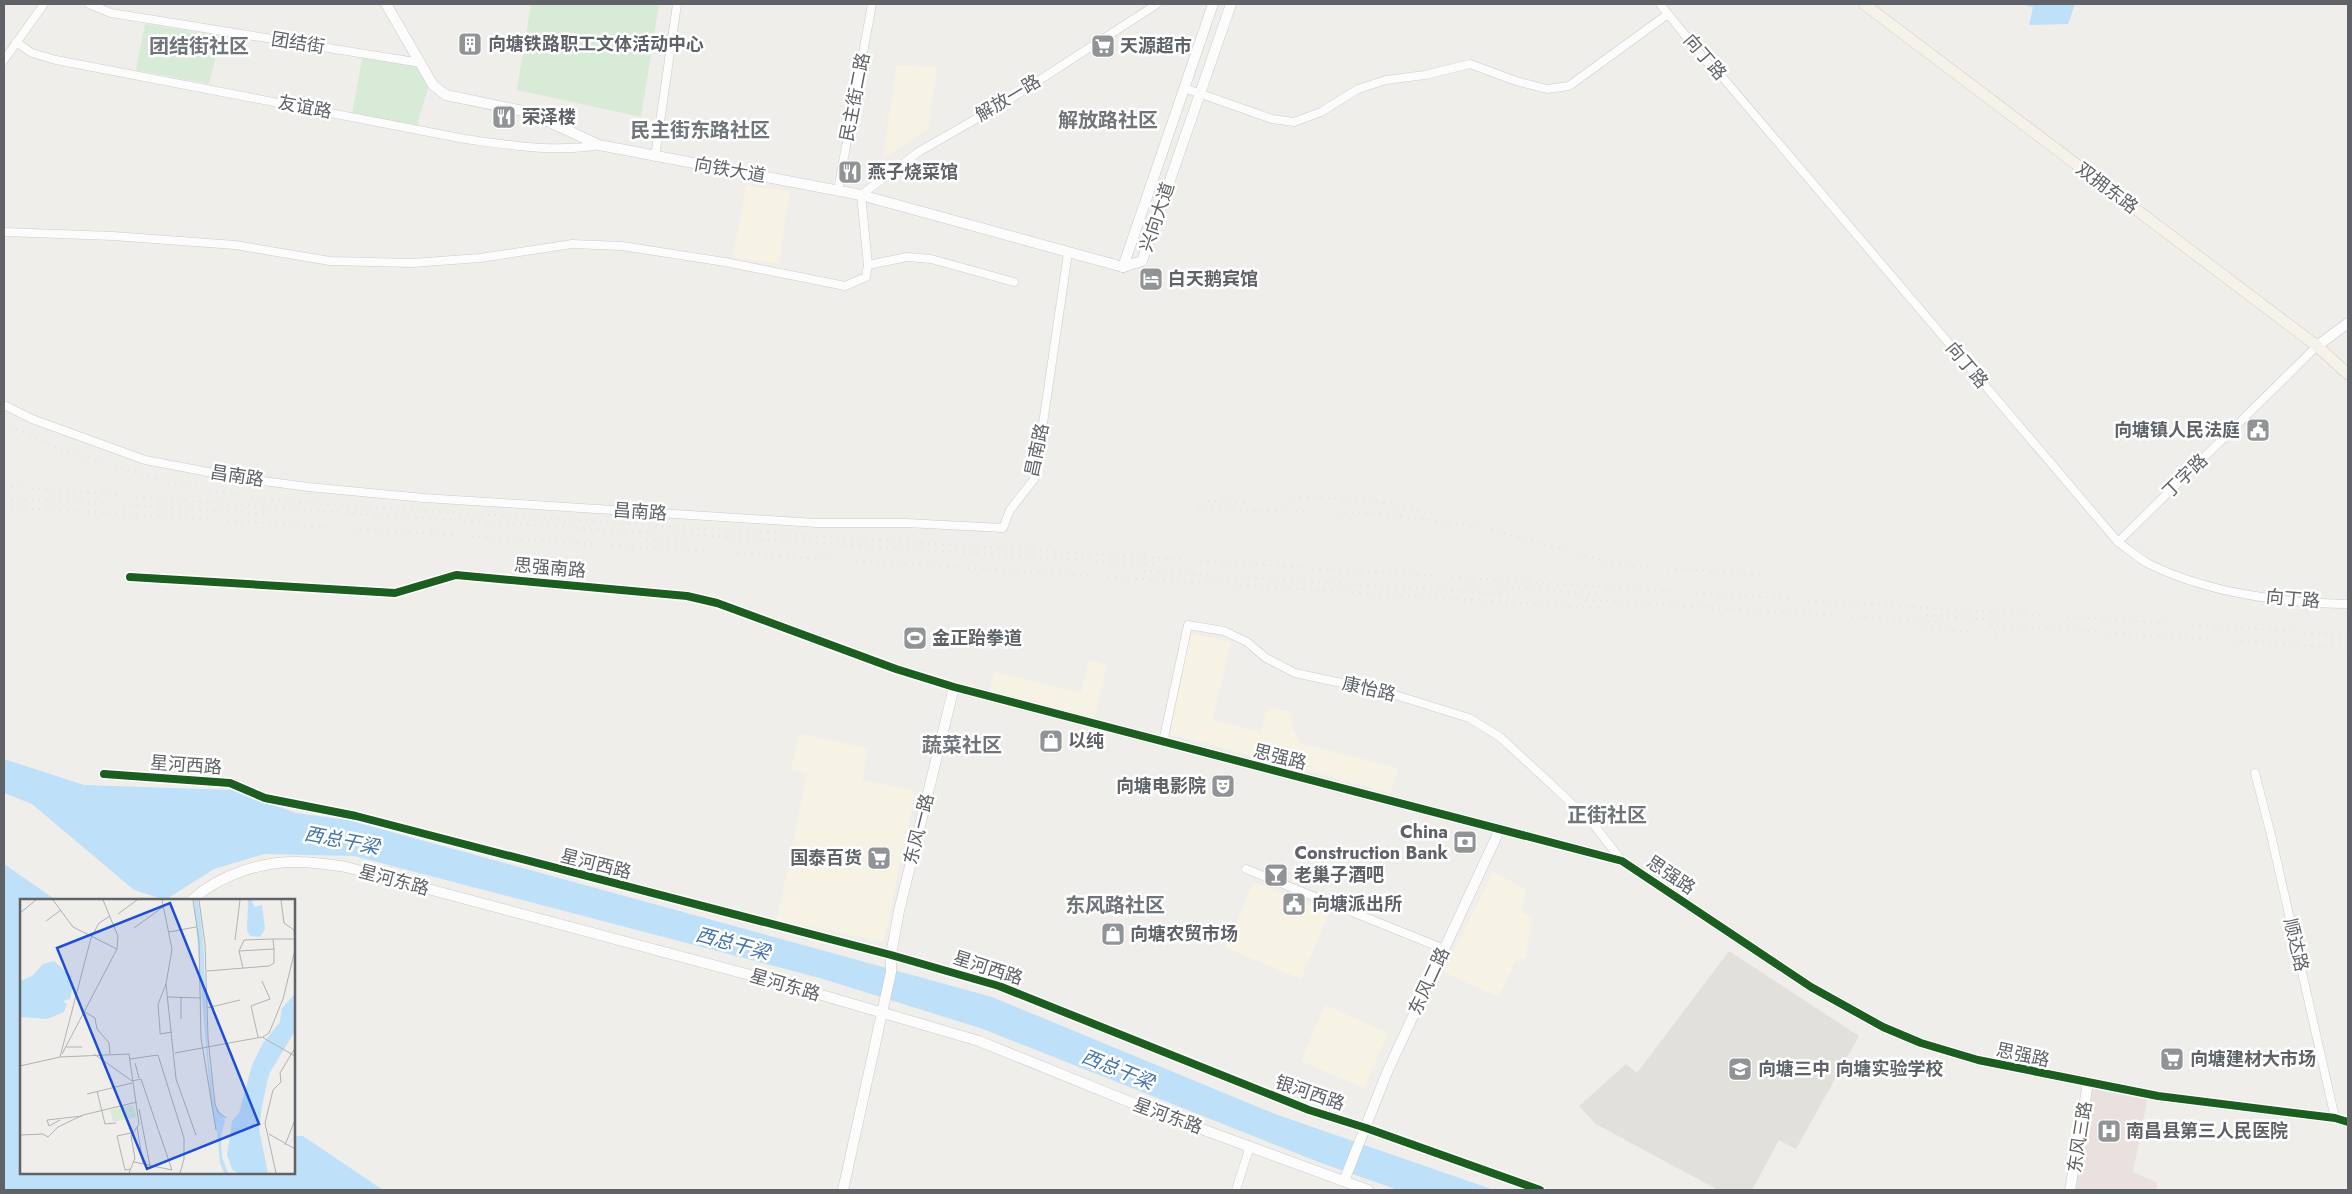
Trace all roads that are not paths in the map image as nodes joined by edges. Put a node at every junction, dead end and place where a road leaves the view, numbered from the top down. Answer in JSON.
{"nodes":[{"id":1,"x":44,"y":4,"type":"edge"},
{"id":2,"x":89,"y":4,"type":"edge"},
{"id":3,"x":677,"y":4,"type":"edge"},
{"id":4,"x":872,"y":4,"type":"edge"},
{"id":5,"x":1157,"y":4,"type":"edge"},
{"id":6,"x":1214,"y":4,"type":"edge"},
{"id":7,"x":1231,"y":4,"type":"edge"},
{"id":8,"x":1660,"y":4,"type":"edge"},
{"id":9,"x":1864,"y":4,"type":"edge"},
{"id":10,"x":388,"y":5,"type":"edge"},
{"id":11,"x":1668,"y":14,"type":"junction"},
{"id":12,"x":16,"y":42,"type":"junction"},
{"id":13,"x":4,"y":60,"type":"edge"},
{"id":14,"x":420,"y":63,"type":"junction"},
{"id":15,"x":1184,"y":88,"type":"junction"},
{"id":16,"x":1200,"y":94,"type":"junction"},
{"id":17,"x":599,"y":144,"type":"junction"},
{"id":18,"x":655,"y":157,"type":"junction"},
{"id":19,"x":838,"y":190,"type":"junction"},
{"id":20,"x":861,"y":195,"type":"junction"},
{"id":21,"x":4,"y":232,"type":"edge"},
{"id":22,"x":1068,"y":253,"type":"junction"},
{"id":23,"x":868,"y":266,"type":"junction"},
{"id":24,"x":1123,"y":267,"type":"junction"},
{"id":25,"x":1014,"y":282,"type":"dead end"},
{"id":26,"x":2348,"y":324,"type":"edge"},
{"id":27,"x":2317,"y":346,"type":"junction"},
{"id":28,"x":2348,"y":374,"type":"edge"},
{"id":29,"x":4,"y":405,"type":"edge"},
{"id":30,"x":2118,"y":542,"type":"junction"},
{"id":31,"x":130,"y":577,"type":"dead end"},
{"id":32,"x":2348,"y":604,"type":"edge"},
{"id":33,"x":954,"y":687,"type":"junction"},
{"id":34,"x":1163,"y":742,"type":"junction"},
{"id":35,"x":2255,"y":773,"type":"dead end"},
{"id":36,"x":104,"y":774,"type":"dead end"},
{"id":37,"x":1500,"y":829,"type":"junction"},
{"id":38,"x":1622,"y":861,"type":"junction"},
{"id":39,"x":1246,"y":869,"type":"dead end"},
{"id":40,"x":193,"y":899,"type":"edge"},
{"id":41,"x":1444,"y":949,"type":"junction"},
{"id":42,"x":891,"y":955,"type":"junction"},
{"id":43,"x":882,"y":1013,"type":"junction"},
{"id":44,"x":1073,"y":1016,"type":"joint"},
{"id":45,"x":2088,"y":1083,"type":"junction"},
{"id":46,"x":2335,"y":1118,"type":"junction"},
{"id":47,"x":2348,"y":1122,"type":"edge"},
{"id":48,"x":1363,"y":1131,"type":"junction"},
{"id":49,"x":1250,"y":1146,"type":"junction"},
{"id":50,"x":1345,"y":1178,"type":"junction"},
{"id":51,"x":843,"y":1190,"type":"edge"},
{"id":52,"x":1236,"y":1190,"type":"edge"},
{"id":53,"x":1368,"y":1190,"type":"edge"},
{"id":54,"x":1540,"y":1190,"type":"edge"},
{"id":55,"x":2070,"y":1190,"type":"edge"}],
"edges":[{"from":1,"to":12,"type":"street"},
{"from":2,"to":14,"type":"street","name":"团结街"},
{"from":3,"to":18,"type":"street"},
{"from":4,"to":19,"type":"street","name":"民主街二路"},
{"from":5,"to":20,"type":"street","name":"解放一路"},
{"from":6,"to":15,"type":"street","name":"兴向大道"},
{"from":7,"to":16,"type":"street","name":"兴向大道"},
{"from":8,"to":11,"type":"street","name":"向丁路"},
{"from":9,"to":27,"type":"main road","name":"双拥东路"},
{"from":10,"to":14,"type":"street","name":"向铁大道"},
{"from":11,"to":16,"type":"street"},
{"from":11,"to":30,"type":"street","name":"向丁路"},
{"from":12,"to":13,"type":"street"},
{"from":12,"to":17,"type":"street","name":"友谊路"},
{"from":14,"to":17,"type":"street","name":"向铁大道"},
{"from":15,"to":16,"type":"street"},
{"from":15,"to":24,"type":"street","name":"兴向大道"},
{"from":16,"to":24,"type":"street","name":"兴向大道"},
{"from":17,"to":18,"type":"street","name":"向铁大道"},
{"from":18,"to":19,"type":"street","name":"向铁大道"},
{"from":19,"to":20,"type":"street","name":"向铁大道"},
{"from":20,"to":22,"type":"street","name":"向铁大道"},
{"from":20,"to":23,"type":"street"},
{"from":21,"to":23,"type":"street"},
{"from":22,"to":24,"type":"street","name":"向铁大道"},
{"from":22,"to":29,"type":"street","name":"昌南路"},
{"from":23,"to":25,"type":"street"},
{"from":26,"to":27,"type":"street"},
{"from":27,"to":28,"type":"main road","name":"双拥东路"},
{"from":27,"to":30,"type":"street","name":"丁字路"},
{"from":30,"to":32,"type":"street","name":"向丁路"},
{"from":31,"to":33,"type":"street","name":"思强南路"},
{"from":33,"to":34,"type":"street","name":"思强路"},
{"from":33,"to":42,"type":"street","name":"东风一路"},
{"from":34,"to":37,"type":"street","name":"思强路"},
{"from":34,"to":38,"type":"street","name":"康怡路"},
{"from":35,"to":46,"type":"street","name":"顺达路"},
{"from":36,"to":42,"type":"street","name":"星河西路"},
{"from":37,"to":38,"type":"street","name":"思强路"},
{"from":37,"to":41,"type":"street","name":"东风二路"},
{"from":38,"to":45,"type":"street","name":"思强路"},
{"from":39,"to":41,"type":"street"},
{"from":40,"to":43,"type":"street","name":"星河东路"},
{"from":41,"to":48,"type":"street","name":"东风二路"},
{"from":42,"to":43,"type":"street","name":"东风一路"},
{"from":42,"to":44,"type":"street","name":"星河西路"},
{"from":43,"to":49,"type":"street","name":"星河东路"},
{"from":43,"to":51,"type":"street"},
{"from":44,"to":48,"type":"street","name":"银河西路"},
{"from":45,"to":46,"type":"street","name":"思强路"},
{"from":45,"to":55,"type":"street","name":"东风三路"},
{"from":46,"to":47,"type":"street","name":"思强路"},
{"from":48,"to":50,"type":"street","name":"东风二路"},
{"from":48,"to":54,"type":"street","name":"银河西路"},
{"from":49,"to":50,"type":"street","name":"星河东路"},
{"from":49,"to":52,"type":"street"},
{"from":50,"to":53,"type":"street","name":"星河东路"}]}
